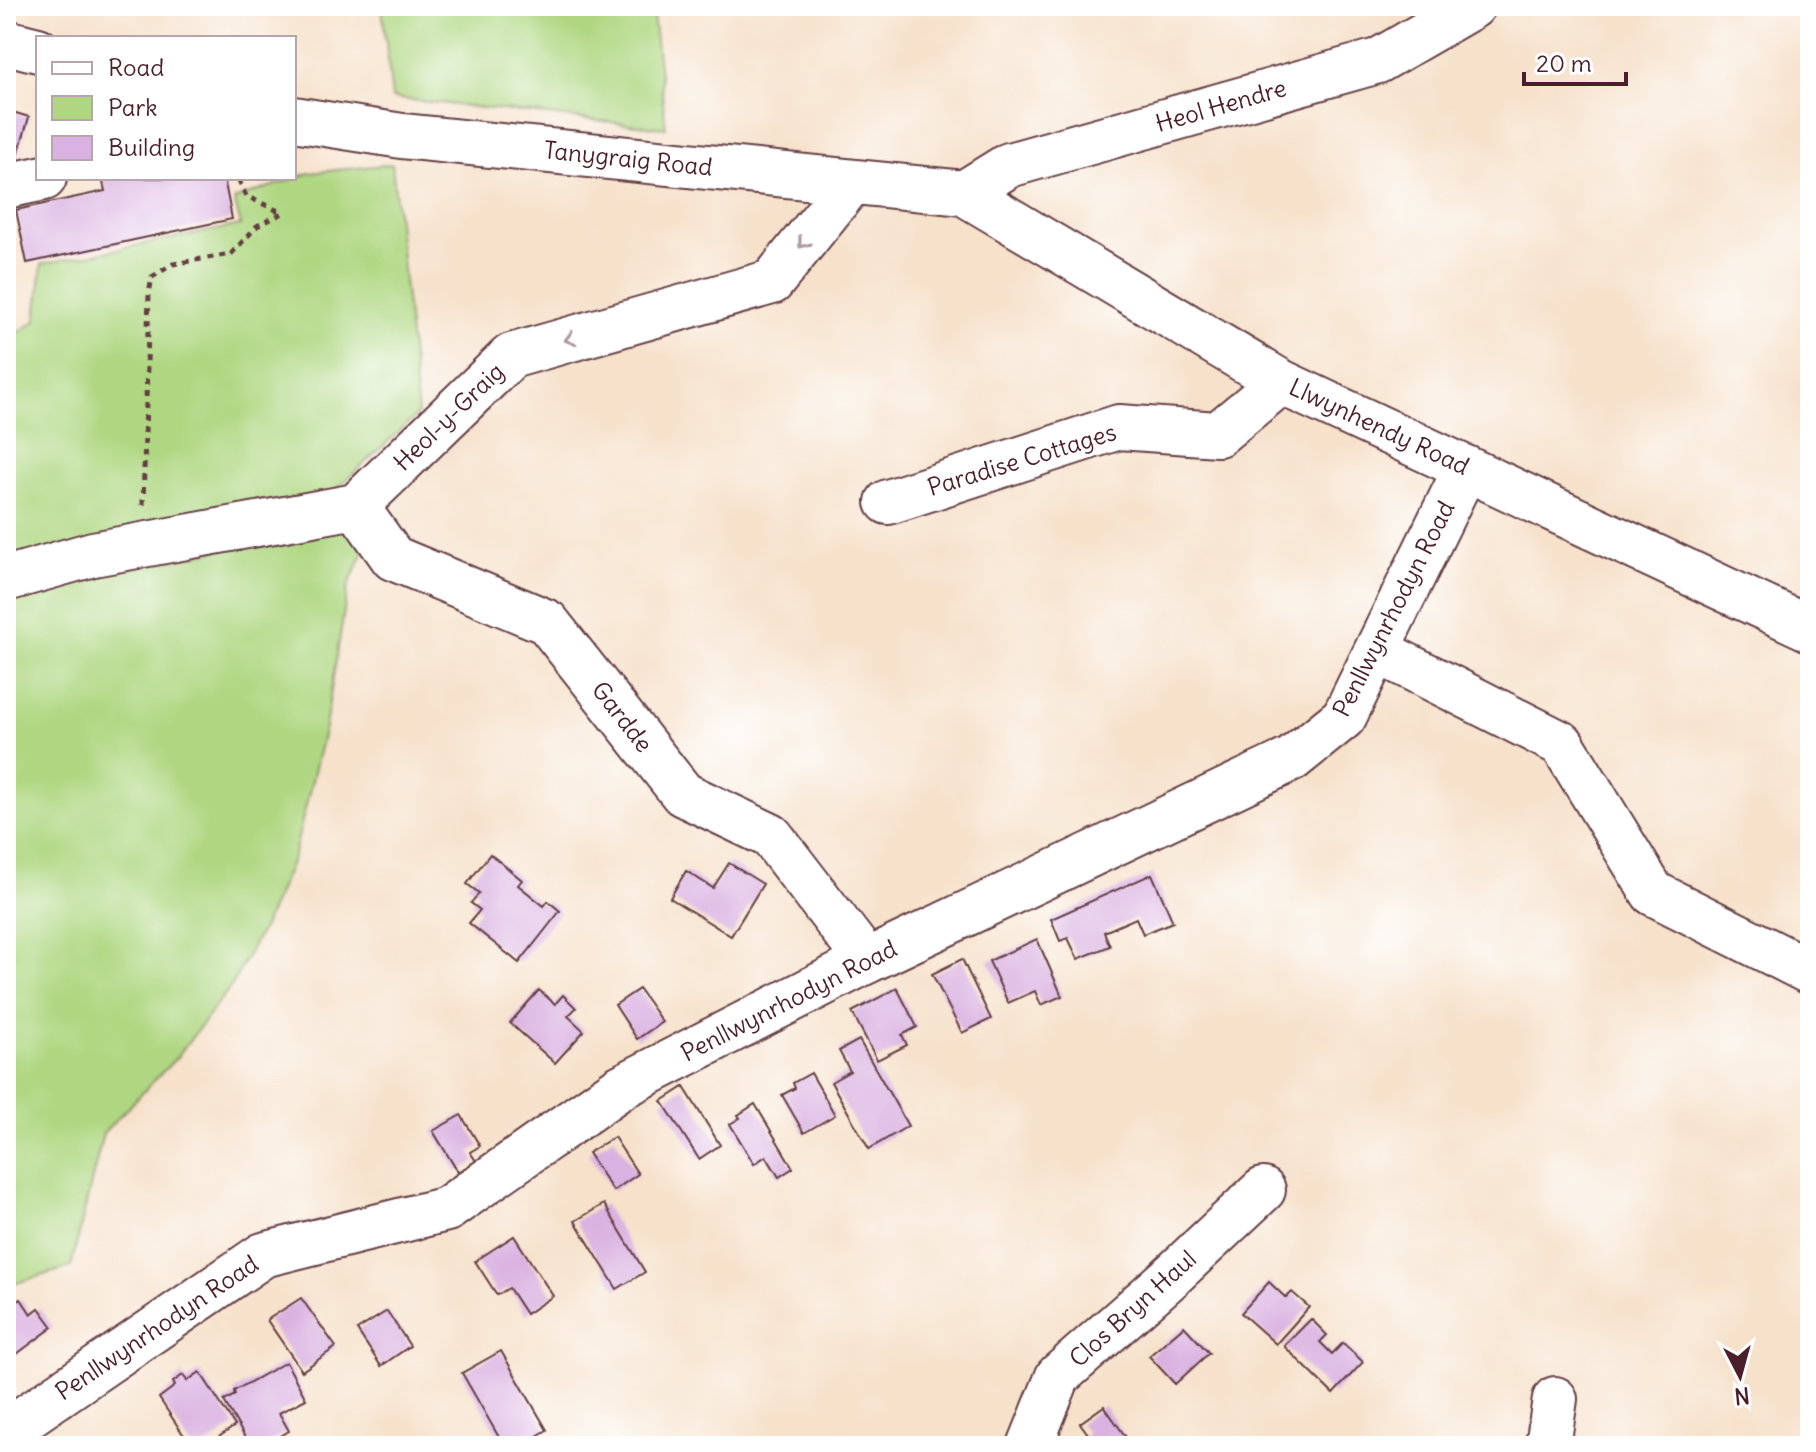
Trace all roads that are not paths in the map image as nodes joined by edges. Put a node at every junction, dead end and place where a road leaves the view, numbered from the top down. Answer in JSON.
{"nodes":[{"id":1,"x":1473,"y":6,"type":"edge"},
{"id":2,"x":6,"y":42,"type":"edge"},
{"id":3,"x":36,"y":50,"type":"edge"},
{"id":4,"x":297,"y":121,"type":"edge"},
{"id":5,"x":36,"y":180,"type":"edge"},
{"id":6,"x":852,"y":182,"type":"junction"},
{"id":7,"x":6,"y":186,"type":"edge"},
{"id":8,"x":964,"y":193,"type":"junction"},
{"id":9,"x":1281,"y":382,"type":"junction"},
{"id":10,"x":1466,"y":468,"type":"junction"},
{"id":11,"x":888,"y":502,"type":"dead end"},
{"id":12,"x":356,"y":506,"type":"junction"},
{"id":13,"x":6,"y":579,"type":"edge"},
{"id":14,"x":1810,"y":629,"type":"edge"},
{"id":15,"x":1378,"y":651,"type":"junction"},
{"id":16,"x":867,"y":961,"type":"junction"},
{"id":17,"x":1810,"y":972,"type":"edge"},
{"id":18,"x":1263,"y":1190,"type":"dead end"},
{"id":19,"x":1555,"y":1399,"type":"dead end"},
{"id":20,"x":6,"y":1431,"type":"edge"},
{"id":21,"x":1030,"y":1446,"type":"edge"},
{"id":22,"x":1548,"y":1446,"type":"edge"}],
"edges":[{"from":1,"to":8,"type":"street","name":"Heol Hendre"},
{"from":2,"to":3,"type":"street"},
{"from":4,"to":6,"type":"street","name":"Tanygraig Road"},
{"from":5,"to":7,"type":"street"},
{"from":6,"to":8,"type":"street","name":"Tanygraig Road"},
{"from":6,"to":12,"type":"street","name":"Heol-y-Graig","one_way":true},
{"from":8,"to":9,"type":"street","name":"Llwynhendy Road"},
{"from":9,"to":10,"type":"street","name":"Llwynhendy Road"},
{"from":9,"to":11,"type":"street","name":"Paradise Cottages"},
{"from":10,"to":14,"type":"street","name":"Llwynhendy Road"},
{"from":10,"to":15,"type":"street","name":"Penllwynrhodyn Road"},
{"from":12,"to":13,"type":"street"},
{"from":12,"to":16,"type":"street","name":"Gardde"},
{"from":15,"to":16,"type":"street","name":"Penllwynrhodyn Road"},
{"from":15,"to":17,"type":"street"},
{"from":16,"to":20,"type":"street","name":"Penllwynrhodyn Road"},
{"from":18,"to":21,"type":"street","name":"Clos Bryn Haul"},
{"from":19,"to":22,"type":"street"}]}
